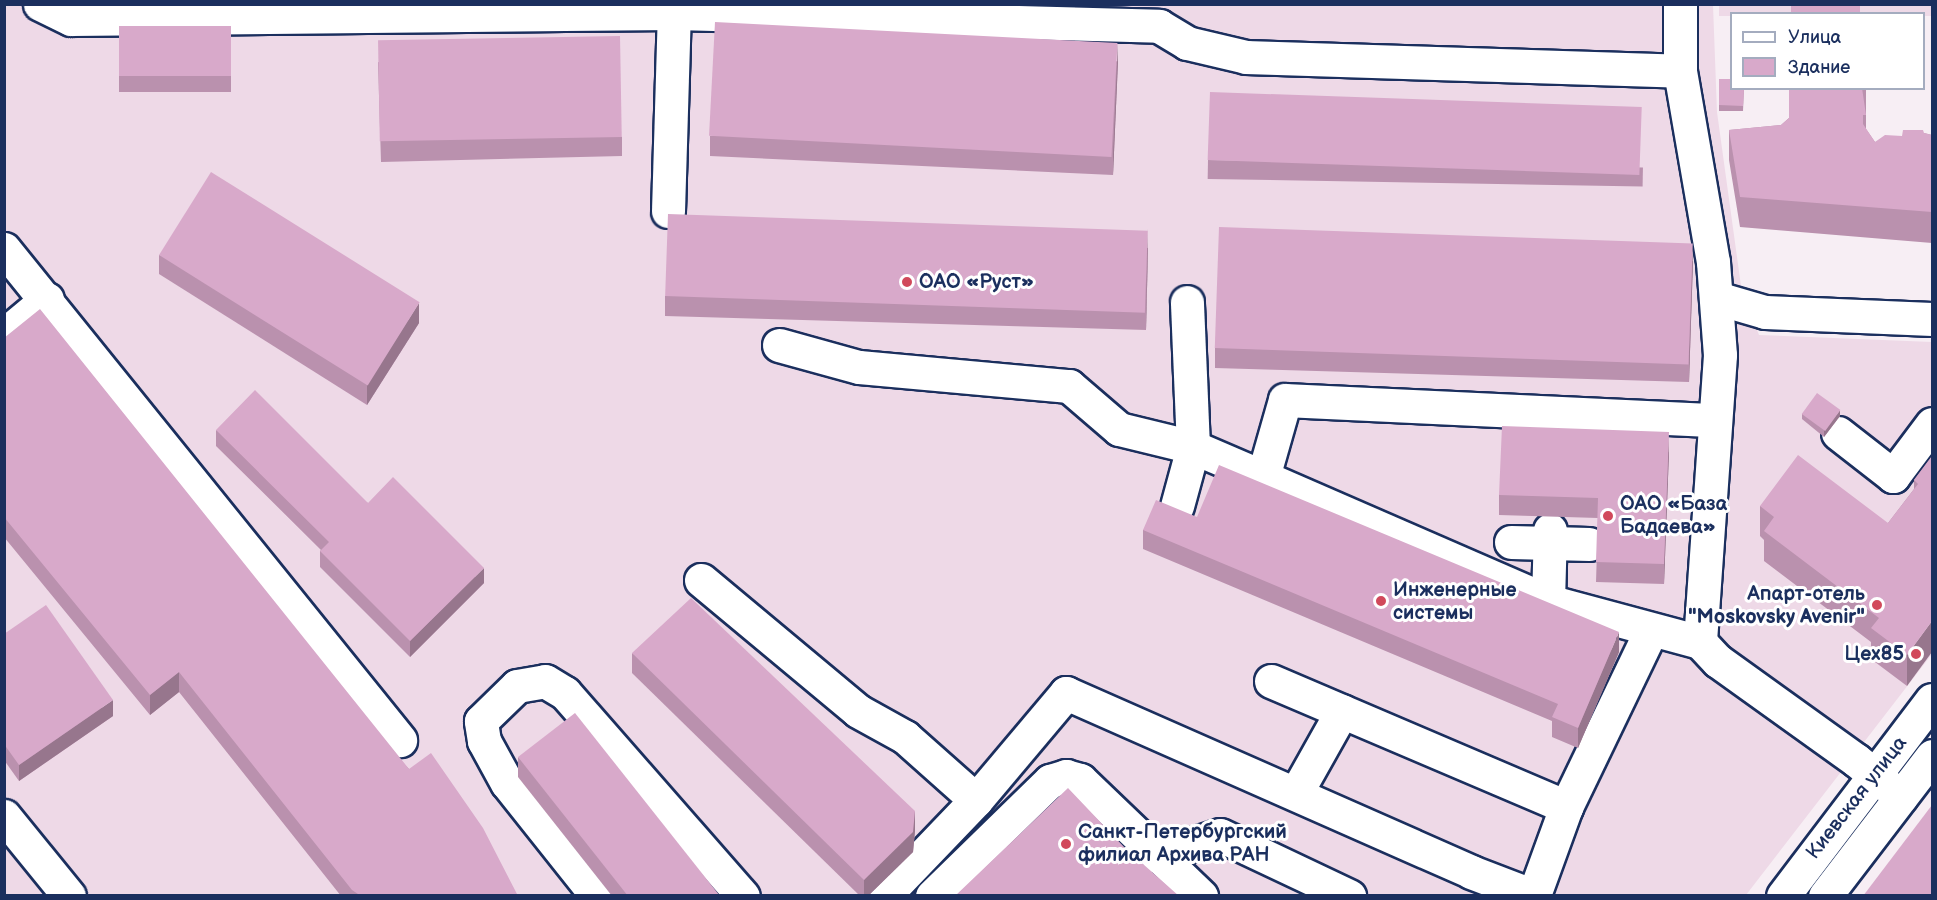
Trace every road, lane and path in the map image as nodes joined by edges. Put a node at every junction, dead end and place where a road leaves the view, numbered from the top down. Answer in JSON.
{"nodes":[{"id":1,"x":40,"y":4,"type":"edge"},
{"id":2,"x":1680,"y":4,"type":"edge"},
{"id":3,"x":675,"y":9,"type":"edge"},
{"id":4,"x":866,"y":10,"type":"edge"},
{"id":5,"x":1680,"y":71,"type":"junction"},
{"id":6,"x":668,"y":211,"type":"dead end"},
{"id":7,"x":4,"y":249,"type":"edge"},
{"id":8,"x":1717,"y":298,"type":"junction"},
{"id":9,"x":47,"y":299,"type":"junction"},
{"id":10,"x":1187,"y":302,"type":"dead end"},
{"id":11,"x":1932,"y":319,"type":"edge"},
{"id":12,"x":4,"y":335,"type":"edge"},
{"id":13,"x":779,"y":345,"type":"dead end"},
{"id":14,"x":1715,"y":420,"type":"junction"},
{"id":15,"x":1932,"y":424,"type":"edge"},
{"id":16,"x":1838,"y":433,"type":"dead end"},
{"id":17,"x":1193,"y":447,"type":"junction"},
{"id":18,"x":1263,"y":477,"type":"junction"},
{"id":19,"x":1177,"y":506,"type":"edge"},
{"id":20,"x":1550,"y":537,"type":"junction"},
{"id":21,"x":1511,"y":542,"type":"dead end"},
{"id":22,"x":1589,"y":544,"type":"dead end"},
{"id":23,"x":701,"y":580,"type":"dead end"},
{"id":24,"x":1548,"y":601,"type":"junction"},
{"id":25,"x":1651,"y":630,"type":"junction"},
{"id":26,"x":1700,"y":642,"type":"junction"},
{"id":27,"x":1271,"y":681,"type":"dead end"},
{"id":28,"x":1932,"y":700,"type":"edge"},
{"id":29,"x":1342,"y":711,"type":"junction"},
{"id":30,"x":400,"y":740,"type":"dead end"},
{"id":31,"x":1932,"y":756,"type":"edge"},
{"id":32,"x":1873,"y":776,"type":"junction"},
{"id":33,"x":1296,"y":793,"type":"junction"},
{"id":34,"x":1901,"y":797,"type":"junction"},
{"id":35,"x":976,"y":800,"type":"junction"},
{"id":36,"x":1566,"y":807,"type":"junction"},
{"id":37,"x":4,"y":816,"type":"edge"},
{"id":38,"x":1157,"y":856,"type":"junction"},
{"id":39,"x":1534,"y":895,"type":"edge"},
{"id":40,"x":69,"y":896,"type":"edge"},
{"id":41,"x":597,"y":896,"type":"edge"},
{"id":42,"x":743,"y":896,"type":"edge"},
{"id":43,"x":884,"y":896,"type":"edge"},
{"id":44,"x":932,"y":896,"type":"edge"},
{"id":45,"x":1201,"y":896,"type":"edge"},
{"id":46,"x":1349,"y":896,"type":"edge"},
{"id":47,"x":1782,"y":896,"type":"edge"},
{"id":48,"x":1825,"y":896,"type":"edge"}],
"edges":[{"from":1,"to":3,"type":"street"},
{"from":2,"to":5,"type":"street"},
{"from":3,"to":4,"type":"street"},
{"from":3,"to":6,"type":"street"},
{"from":4,"to":5,"type":"street"},
{"from":5,"to":8,"type":"street"},
{"from":7,"to":9,"type":"street"},
{"from":8,"to":11,"type":"street"},
{"from":8,"to":14,"type":"street"},
{"from":9,"to":12,"type":"street"},
{"from":9,"to":30,"type":"street"},
{"from":10,"to":17,"type":"street"},
{"from":13,"to":17,"type":"street"},
{"from":14,"to":18,"type":"street"},
{"from":14,"to":26,"type":"street"},
{"from":15,"to":16,"type":"street"},
{"from":17,"to":18,"type":"street"},
{"from":17,"to":19,"type":"street"},
{"from":18,"to":24,"type":"street"},
{"from":20,"to":21,"type":"street"},
{"from":20,"to":22,"type":"street"},
{"from":20,"to":24,"type":"street"},
{"from":23,"to":35,"type":"street"},
{"from":24,"to":25,"type":"street"},
{"from":25,"to":26,"type":"street"},
{"from":25,"to":36,"type":"street"},
{"from":26,"to":32,"type":"street"},
{"from":27,"to":29,"type":"street"},
{"from":28,"to":32,"type":"street","name":"Киевская улица"},
{"from":29,"to":33,"type":"street"},
{"from":29,"to":36,"type":"street"},
{"from":31,"to":34,"type":"street","name":"Киевская улица"},
{"from":32,"to":34,"type":"street"},
{"from":32,"to":47,"type":"street","name":"Киевская улица"},
{"from":33,"to":35,"type":"street"},
{"from":33,"to":39,"type":"street"},
{"from":34,"to":48,"type":"street","name":"Киевская улица"},
{"from":35,"to":43,"type":"street"},
{"from":36,"to":39,"type":"street"},
{"from":37,"to":40,"type":"street"},
{"from":38,"to":44,"type":"street"},
{"from":38,"to":45,"type":"street"},
{"from":38,"to":46,"type":"street"},
{"from":41,"to":42,"type":"street"}]}
